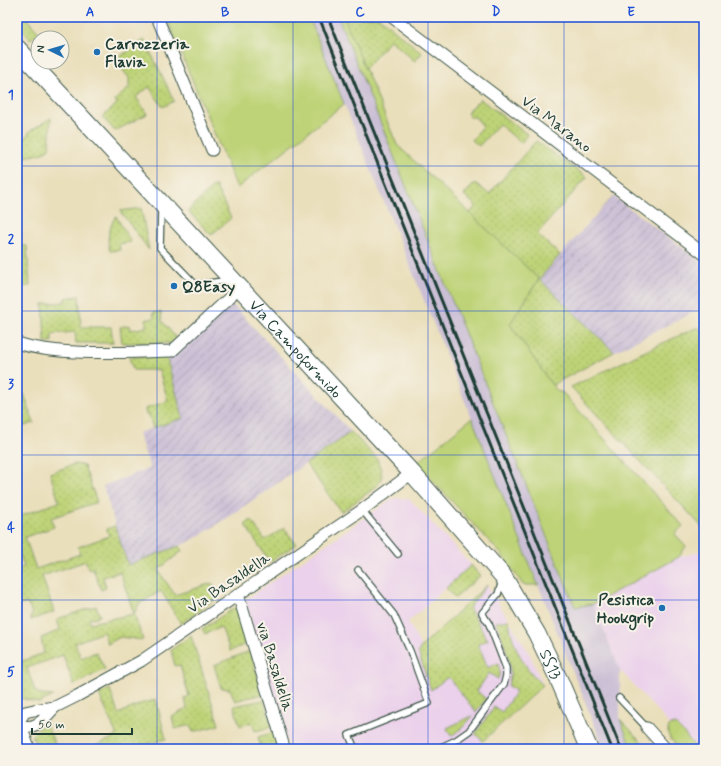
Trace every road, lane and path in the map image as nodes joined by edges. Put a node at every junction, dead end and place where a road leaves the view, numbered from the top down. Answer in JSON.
{"nodes":[{"id":1,"x":157,"y":17,"type":"edge"},
{"id":2,"x":392,"y":17,"type":"edge"},
{"id":3,"x":17,"y":48,"type":"edge"},
{"id":4,"x":212,"y":150,"type":"dead end"},
{"id":5,"x":162,"y":204,"type":"junction"},
{"id":6,"x":704,"y":254,"type":"edge"},
{"id":7,"x":236,"y":283,"type":"junction"},
{"id":8,"x":17,"y":342,"type":"edge"},
{"id":9,"x":412,"y":473,"type":"junction"},
{"id":10,"x":362,"y":510,"type":"junction"},
{"id":11,"x":398,"y":554,"type":"dead end"},
{"id":12,"x":358,"y":570,"type":"dead end"},
{"id":13,"x":505,"y":579,"type":"junction"},
{"id":14,"x":238,"y":594,"type":"junction"},
{"id":15,"x":619,"y":698,"type":"dead end"},
{"id":16,"x":17,"y":724,"type":"edge"},
{"id":17,"x":647,"y":728,"type":"joint"},
{"id":18,"x":584,"y":745,"type":"edge"},
{"id":19,"x":284,"y":747,"type":"dead end"},
{"id":20,"x":27,"y":749,"type":"edge"},
{"id":21,"x":355,"y":749,"type":"edge"},
{"id":22,"x":437,"y":749,"type":"edge"},
{"id":23,"x":666,"y":749,"type":"edge"}],
"edges":[{"from":1,"to":4,"type":"street"},
{"from":2,"to":6,"type":"street","name":"Via Marano"},
{"from":3,"to":5,"type":"main road","name":"Via Campoformido","number":"SS13"},
{"from":5,"to":7,"type":"main road","name":"Via Campoformido","number":"SS13"},
{"from":5,"to":7,"type":"lane"},
{"from":7,"to":8,"type":"street"},
{"from":7,"to":9,"type":"main road","name":"Via Campoformido","number":"SS13"},
{"from":9,"to":10,"type":"street","name":"Via Basaldella"},
{"from":9,"to":13,"type":"main road","name":"Via Campoformido","number":"SS13"},
{"from":10,"to":11,"type":"lane"},
{"from":10,"to":14,"type":"street","name":"Via Basaldella"},
{"from":12,"to":21,"type":"lane"},
{"from":13,"to":18,"type":"main road","name":"SS13","number":"SS13"},
{"from":13,"to":22,"type":"lane"},
{"from":14,"to":16,"type":"street","name":"Via Basaldella"},
{"from":14,"to":19,"type":"street","name":"via Basaldella"},
{"from":15,"to":17,"type":"lane"},
{"from":16,"to":20,"type":"main road"},
{"from":17,"to":23,"type":"street"}]}
